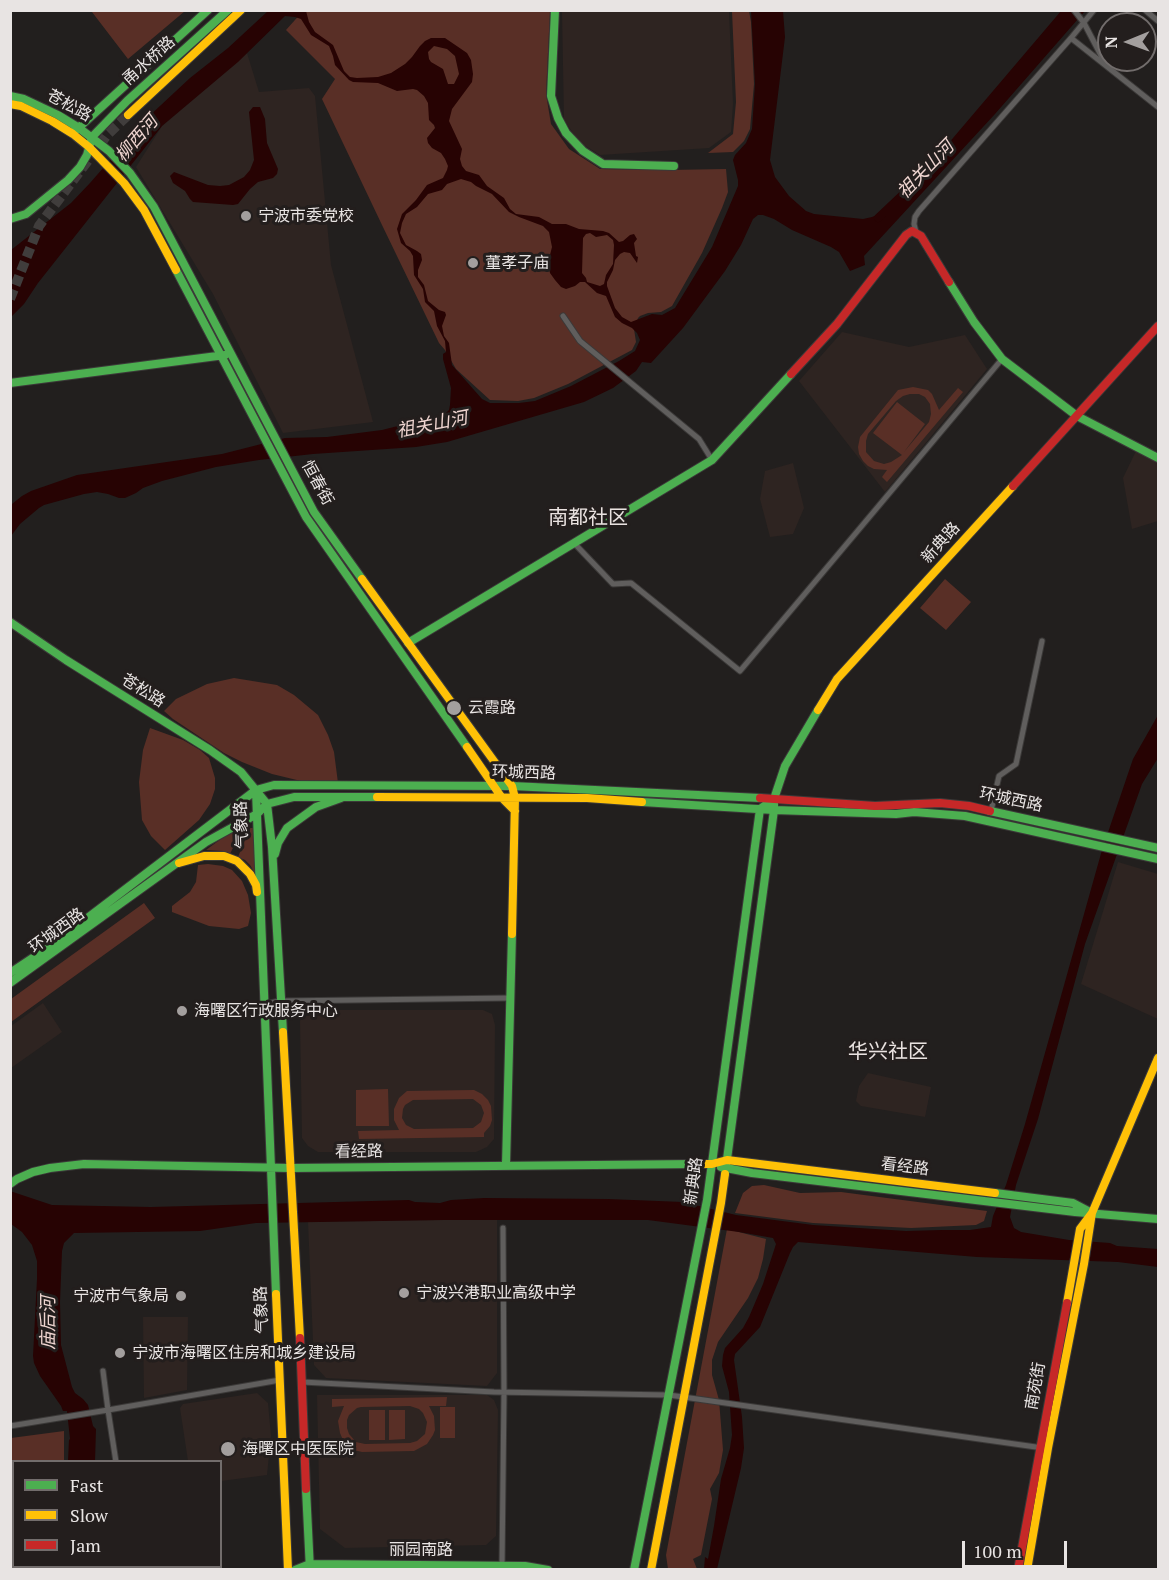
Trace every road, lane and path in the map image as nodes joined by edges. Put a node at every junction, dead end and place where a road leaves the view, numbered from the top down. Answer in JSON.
{"nodes":[{"id":1,"x":208,"y":10,"type":"edge"},
{"id":2,"x":228,"y":10,"type":"edge"},
{"id":3,"x":241,"y":10,"type":"edge"},
{"id":4,"x":555,"y":10,"type":"edge"},
{"id":5,"x":1074,"y":10,"type":"edge"},
{"id":6,"x":1094,"y":10,"type":"edge"},
{"id":7,"x":1145,"y":10,"type":"edge"},
{"id":8,"x":1082,"y":21,"type":"junction"},
{"id":9,"x":1158,"y":21,"type":"edge"},
{"id":10,"x":1071,"y":38,"type":"junction"},
{"id":11,"x":1097,"y":48,"type":"edge"},
{"id":12,"x":1097,"y":58,"type":"edge"},
{"id":13,"x":1114,"y":72,"type":"edge"},
{"id":14,"x":10,"y":96,"type":"edge"},
{"id":15,"x":10,"y":104,"type":"edge"},
{"id":16,"x":1158,"y":107,"type":"edge"},
{"id":17,"x":128,"y":115,"type":"tunnel mouth"},
{"id":18,"x":76,"y":131,"type":"junction"},
{"id":19,"x":92,"y":137,"type":"junction"},
{"id":20,"x":89,"y":147,"type":"junction"},
{"id":21,"x":674,"y":166,"type":"dead end"},
{"id":22,"x":130,"y":173,"type":"joint"},
{"id":23,"x":124,"y":183,"type":"joint"},
{"id":24,"x":10,"y":219,"type":"edge"},
{"id":25,"x":916,"y":232,"type":"junction"},
{"id":26,"x":563,"y":316,"type":"dead end"},
{"id":27,"x":1158,"y":326,"type":"edge"},
{"id":28,"x":231,"y":355,"type":"junction"},
{"id":29,"x":220,"y":356,"type":"junction"},
{"id":30,"x":1002,"y":359,"type":"junction"},
{"id":31,"x":10,"y":383,"type":"edge"},
{"id":32,"x":1077,"y":416,"type":"junction"},
{"id":33,"x":1158,"y":458,"type":"edge"},
{"id":34,"x":712,"y":460,"type":"junction"},
{"id":35,"x":574,"y":543,"type":"junction"},
{"id":36,"x":10,"y":622,"type":"edge"},
{"id":37,"x":1042,"y":641,"type":"dead end"},
{"id":38,"x":408,"y":643,"type":"junction"},
{"id":39,"x":512,"y":786,"type":"junction"},
{"id":40,"x":495,"y":787,"type":"junction"},
{"id":41,"x":256,"y":790,"type":"junction"},
{"id":42,"x":344,"y":797,"type":"junction"},
{"id":43,"x":502,"y":798,"type":"junction"},
{"id":44,"x":515,"y":798,"type":"junction"},
{"id":45,"x":774,"y":799,"type":"junction"},
{"id":46,"x":267,"y":804,"type":"junction"},
{"id":47,"x":760,"y":809,"type":"junction"},
{"id":48,"x":774,"y":810,"type":"junction"},
{"id":49,"x":515,"y":811,"type":"junction"},
{"id":50,"x":992,"y":811,"type":"junction"},
{"id":51,"x":257,"y":814,"type":"junction"},
{"id":52,"x":1123,"y":845,"type":"junction"},
{"id":53,"x":1158,"y":848,"type":"edge"},
{"id":54,"x":1158,"y":859,"type":"edge"},
{"id":55,"x":273,"y":860,"type":"junction"},
{"id":56,"x":173,"y":866,"type":"junction"},
{"id":57,"x":261,"y":909,"type":"junction"},
{"id":58,"x":10,"y":973,"type":"edge"},
{"id":59,"x":10,"y":983,"type":"edge"},
{"id":60,"x":510,"y":998,"type":"junction"},
{"id":61,"x":280,"y":1001,"type":"junction"},
{"id":62,"x":265,"y":1004,"type":"junction"},
{"id":63,"x":1158,"y":1058,"type":"edge"},
{"id":64,"x":712,"y":1164,"type":"junction"},
{"id":65,"x":506,"y":1165,"type":"junction"},
{"id":66,"x":727,"y":1165,"type":"junction"},
{"id":67,"x":270,"y":1167,"type":"junction"},
{"id":68,"x":291,"y":1168,"type":"junction"},
{"id":69,"x":10,"y":1184,"type":"edge"},
{"id":70,"x":1092,"y":1212,"type":"junction"},
{"id":71,"x":1158,"y":1219,"type":"edge"},
{"id":72,"x":503,"y":1228,"type":"dead end"},
{"id":73,"x":103,"y":1371,"type":"dead end"},
{"id":74,"x":280,"y":1380,"type":"junction"},
{"id":75,"x":302,"y":1382,"type":"junction"},
{"id":76,"x":504,"y":1393,"type":"junction"},
{"id":77,"x":669,"y":1395,"type":"junction"},
{"id":78,"x":684,"y":1397,"type":"junction"},
{"id":79,"x":108,"y":1410,"type":"junction"},
{"id":80,"x":10,"y":1426,"type":"edge"},
{"id":81,"x":1044,"y":1448,"type":"junction"},
{"id":82,"x":116,"y":1460,"type":"edge"},
{"id":83,"x":502,"y":1565,"type":"junction"},
{"id":84,"x":310,"y":1567,"type":"edge"},
{"id":85,"x":288,"y":1569,"type":"edge"},
{"id":86,"x":295,"y":1569,"type":"edge"},
{"id":87,"x":548,"y":1569,"type":"edge"},
{"id":88,"x":634,"y":1569,"type":"edge"},
{"id":89,"x":651,"y":1569,"type":"edge"},
{"id":90,"x":1018,"y":1569,"type":"edge"},
{"id":91,"x":1027,"y":1569,"type":"edge"}],
"edges":[{"from":1,"to":18,"type":"main road","name":"甬水桥路"},
{"from":2,"to":19,"type":"main road","name":"甬水桥路"},
{"from":3,"to":17,"type":"main road"},
{"from":4,"to":21,"type":"main road"},
{"from":5,"to":8,"type":"street"},
{"from":6,"to":8,"type":"street"},
{"from":7,"to":9,"type":"street"},
{"from":8,"to":10,"type":"street"},
{"from":8,"to":11,"type":"street"},
{"from":10,"to":12,"type":"street"},
{"from":10,"to":25,"type":"street"},
{"from":13,"to":16,"type":"street"},
{"from":14,"to":18,"type":"main road","name":"苍松路"},
{"from":15,"to":18,"type":"main road","name":"苍松路"},
{"from":18,"to":19,"type":"main road","name":"苍松路"},
{"from":18,"to":20,"type":"main road","name":"苍松路"},
{"from":19,"to":20,"type":"main road"},
{"from":19,"to":22,"type":"main road","name":"苍松路"},
{"from":20,"to":23,"type":"main road","name":"苍松路"},
{"from":20,"to":24,"type":"main road"},
{"from":22,"to":28,"type":"main road","name":"恒春街"},
{"from":23,"to":29,"type":"main road","name":"恒春街"},
{"from":25,"to":30,"type":"main road"},
{"from":25,"to":34,"type":"main road"},
{"from":26,"to":34,"type":"street"},
{"from":27,"to":32,"type":"main road","name":"新典路"},
{"from":28,"to":29,"type":"main road"},
{"from":28,"to":38,"type":"main road","name":"恒春街"},
{"from":29,"to":31,"type":"main road"},
{"from":29,"to":40,"type":"main road","name":"恒春街"},
{"from":30,"to":32,"type":"main road"},
{"from":30,"to":35,"type":"street"},
{"from":32,"to":33,"type":"main road"},
{"from":32,"to":45,"type":"main road","name":"新典路"},
{"from":34,"to":35,"type":"main road"},
{"from":35,"to":38,"type":"main road"},
{"from":36,"to":41,"type":"main road","name":"苍松路"},
{"from":37,"to":50,"type":"street"},
{"from":38,"to":39,"type":"main road","name":"恒春街"},
{"from":39,"to":40,"type":"main road","name":"环城西路"},
{"from":39,"to":44,"type":"main road"},
{"from":39,"to":45,"type":"main road","name":"环城西路"},
{"from":40,"to":41,"type":"main road","name":"环城西路"},
{"from":40,"to":43,"type":"main road","name":"恒春街"},
{"from":41,"to":46,"type":"main road","name":"气象路"},
{"from":41,"to":51,"type":"main road","name":"气象路"},
{"from":41,"to":58,"type":"main road","name":"环城西路"},
{"from":42,"to":43,"type":"main road","name":"环城西路"},
{"from":42,"to":46,"type":"main road","name":"环城西路"},
{"from":42,"to":55,"type":"main road"},
{"from":43,"to":44,"type":"main road","name":"环城西路"},
{"from":43,"to":49,"type":"main road","name":"恒春街"},
{"from":44,"to":47,"type":"main road","name":"环城西路"},
{"from":44,"to":49,"type":"main road"},
{"from":45,"to":47,"type":"main road"},
{"from":45,"to":48,"type":"main road","name":"新典路"},
{"from":45,"to":50,"type":"main road","name":"环城西路"},
{"from":46,"to":51,"type":"main road","name":"环城西路"},
{"from":46,"to":55,"type":"main road","name":"气象路"},
{"from":47,"to":48,"type":"main road","name":"环城西路"},
{"from":47,"to":64,"type":"main road","name":"新典路"},
{"from":48,"to":52,"type":"main road","name":"环城西路"},
{"from":48,"to":66,"type":"main road","name":"新典路"},
{"from":49,"to":60,"type":"main road"},
{"from":50,"to":52,"type":"main road","name":"环城西路"},
{"from":51,"to":56,"type":"main road","name":"环城西路"},
{"from":51,"to":57,"type":"main road","name":"气象路"},
{"from":52,"to":53,"type":"main road"},
{"from":52,"to":54,"type":"main road"},
{"from":55,"to":61,"type":"main road","name":"气象路"},
{"from":56,"to":57,"type":"main road"},
{"from":56,"to":59,"type":"main road","name":"环城西路"},
{"from":57,"to":62,"type":"main road","name":"气象路"},
{"from":60,"to":61,"type":"street"},
{"from":60,"to":65,"type":"main road"},
{"from":61,"to":62,"type":"street"},
{"from":61,"to":68,"type":"main road","name":"气象路"},
{"from":62,"to":67,"type":"main road","name":"气象路"},
{"from":63,"to":70,"type":"main road","name":"南苑街"},
{"from":64,"to":65,"type":"main road","name":"看经路"},
{"from":64,"to":66,"type":"main road","name":"看经路"},
{"from":64,"to":77,"type":"main road","name":"新典路"},
{"from":65,"to":68,"type":"main road","name":"看经路"},
{"from":66,"to":70,"type":"main road","name":"看经路"},
{"from":66,"to":78,"type":"main road","name":"新典路"},
{"from":67,"to":68,"type":"main road","name":"看经路"},
{"from":67,"to":69,"type":"main road","name":"看经路"},
{"from":67,"to":74,"type":"main road","name":"气象路"},
{"from":68,"to":75,"type":"main road","name":"气象路"},
{"from":70,"to":71,"type":"main road","name":"看经路"},
{"from":70,"to":81,"type":"main road","name":"南苑街"},
{"from":70,"to":81,"type":"main road","name":"南苑街"},
{"from":72,"to":76,"type":"street"},
{"from":73,"to":79,"type":"street"},
{"from":74,"to":79,"type":"street"},
{"from":74,"to":85,"type":"main road","name":"气象路"},
{"from":75,"to":76,"type":"street"},
{"from":75,"to":84,"type":"main road","name":"气象路"},
{"from":76,"to":77,"type":"street"},
{"from":76,"to":83,"type":"street"},
{"from":77,"to":78,"type":"street"},
{"from":77,"to":88,"type":"main road","name":"新典路"},
{"from":78,"to":81,"type":"street"},
{"from":78,"to":89,"type":"main road","name":"新典路"},
{"from":79,"to":80,"type":"street"},
{"from":79,"to":82,"type":"street"},
{"from":81,"to":90,"type":"main road","name":"南苑街"},
{"from":81,"to":91,"type":"main road","name":"南苑街"},
{"from":83,"to":84,"type":"main road","name":"丽园南路"},
{"from":83,"to":87,"type":"main road","name":"丽园南路"},
{"from":84,"to":86,"type":"main road","name":"丽园南路"}]}
